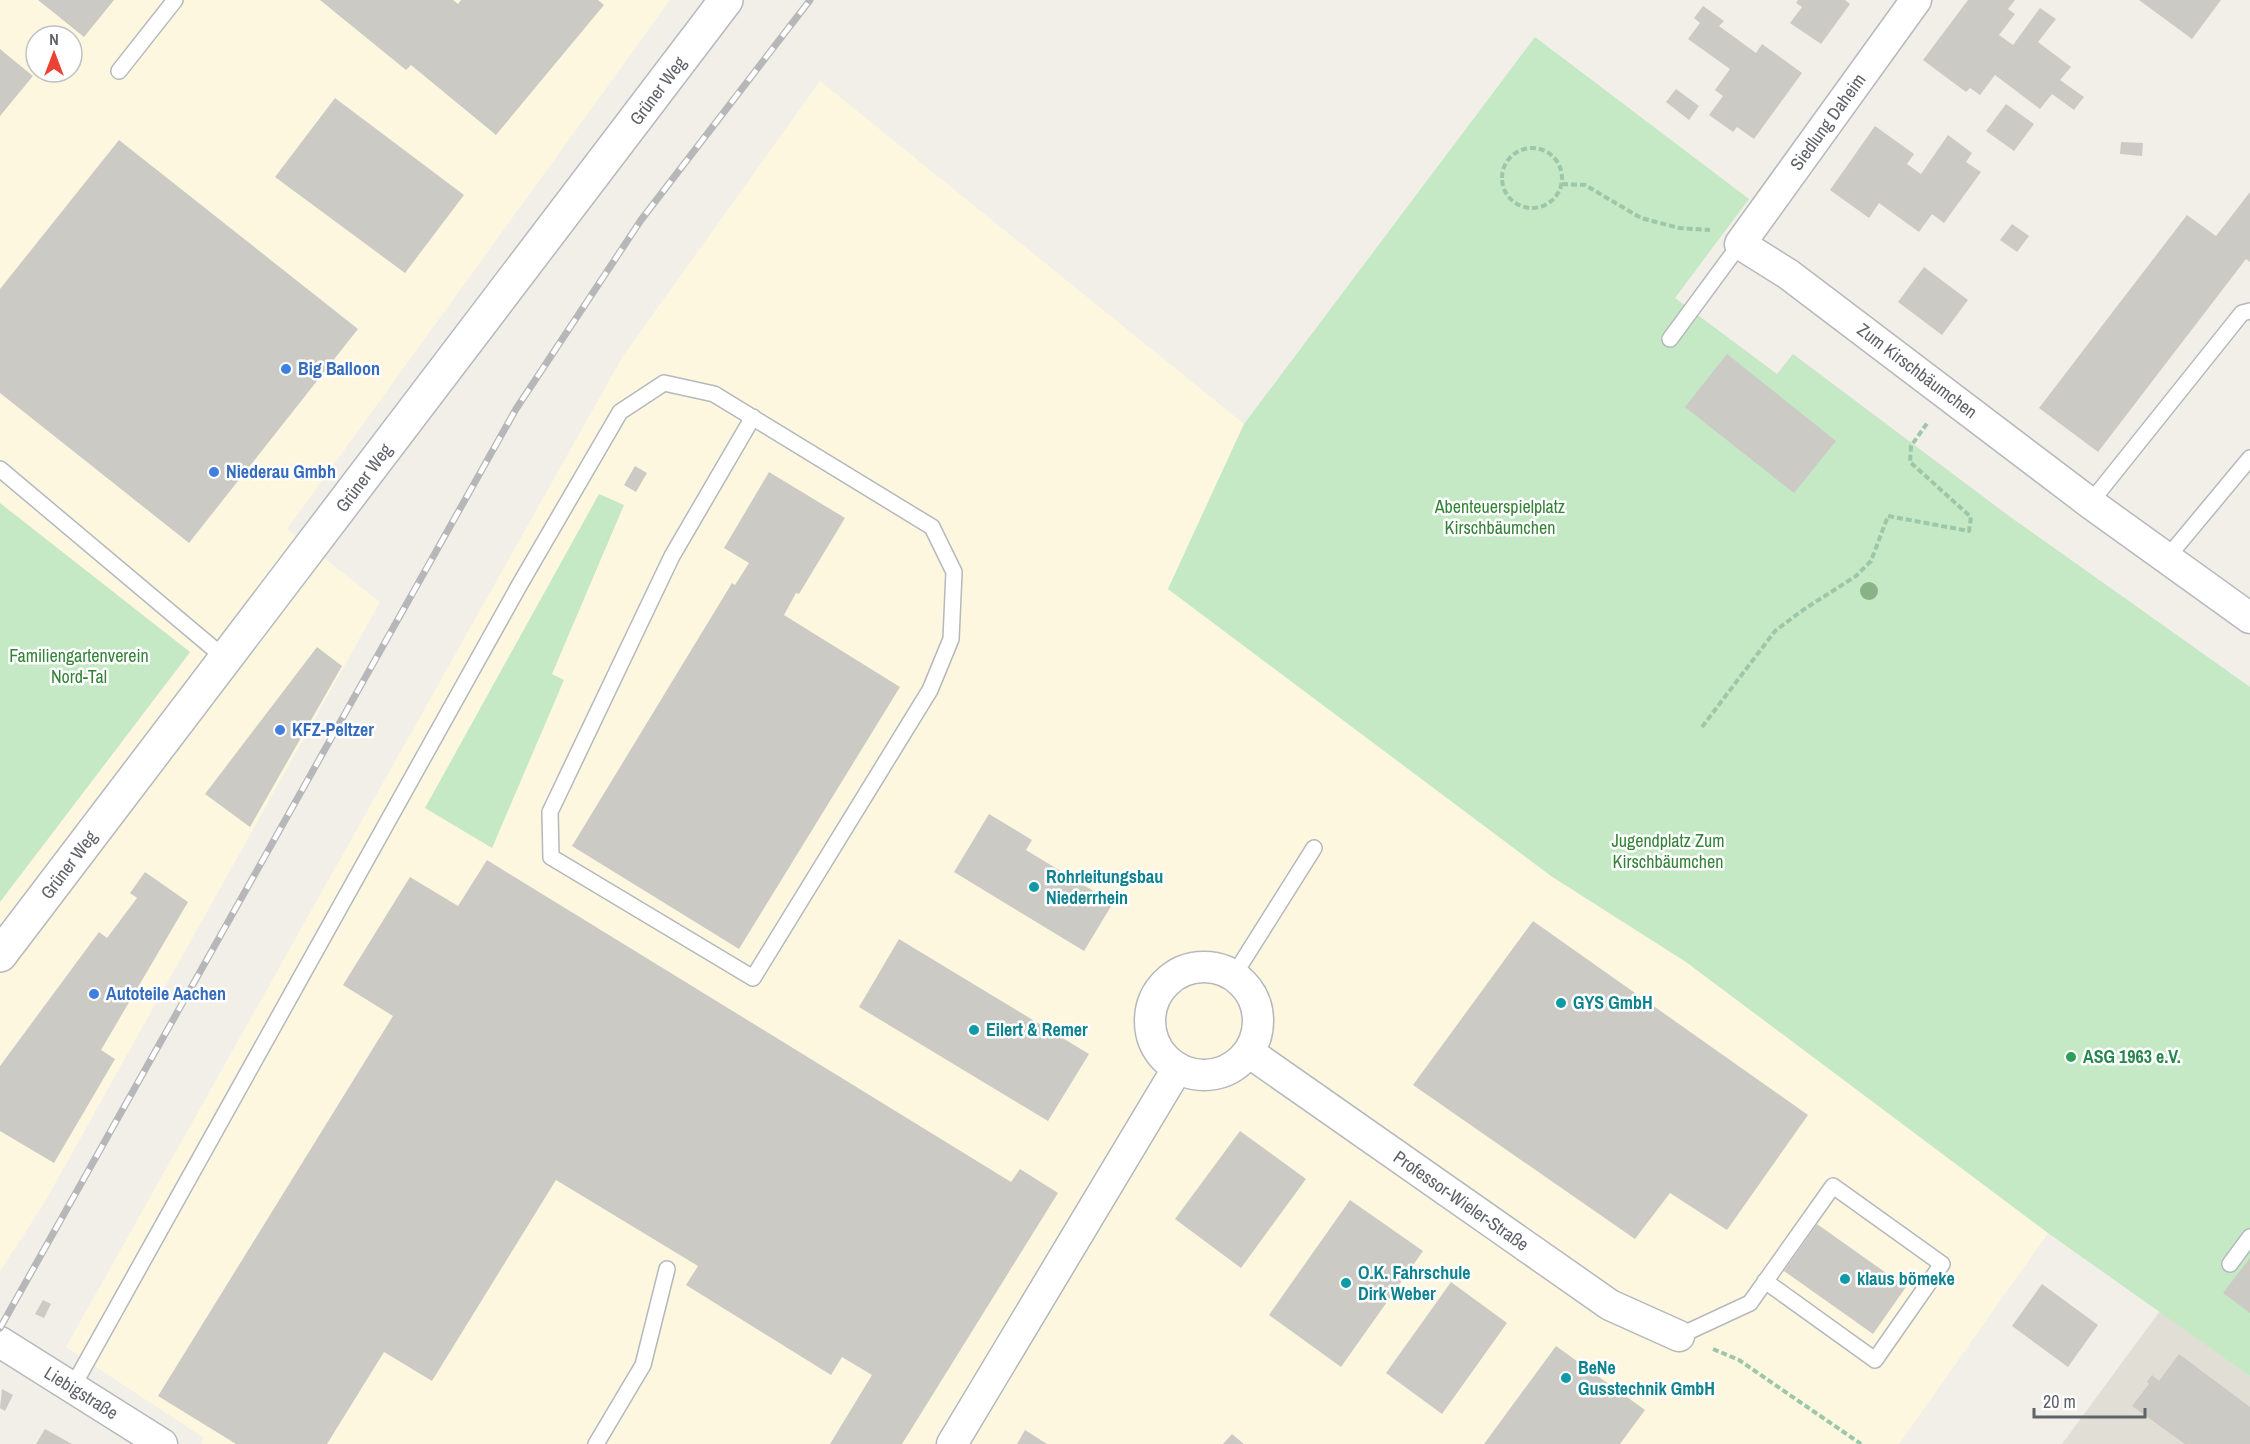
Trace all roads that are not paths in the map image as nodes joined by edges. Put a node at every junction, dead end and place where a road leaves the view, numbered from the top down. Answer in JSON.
{"nodes":[{"id":1,"x":175,"y":0,"type":"edge"},
{"id":2,"x":726,"y":0,"type":"edge"},
{"id":3,"x":1916,"y":0,"type":"edge"},
{"id":4,"x":119,"y":71,"type":"dead end"},
{"id":5,"x":1740,"y":244,"type":"junction"},
{"id":6,"x":2250,"y":311,"type":"edge"},
{"id":7,"x":1670,"y":339,"type":"dead end"},
{"id":8,"x":753,"y":417,"type":"junction"},
{"id":9,"x":2250,"y":458,"type":"edge"},
{"id":10,"x":0,"y":469,"type":"edge"},
{"id":11,"x":2090,"y":503,"type":"junction"},
{"id":12,"x":2166,"y":559,"type":"junction"},
{"id":13,"x":2250,"y":618,"type":"edge"},
{"id":14,"x":226,"y":659,"type":"junction"},
{"id":15,"x":1314,"y":848,"type":"dead end"},
{"id":16,"x":0,"y":955,"type":"edge"},
{"id":17,"x":1234,"y":975,"type":"junction"},
{"id":18,"x":1250,"y":1053,"type":"junction"},
{"id":19,"x":1177,"y":1069,"type":"junction"},
{"id":20,"x":2250,"y":1237,"type":"edge"},
{"id":21,"x":2230,"y":1264,"type":"dead end"},
{"id":22,"x":667,"y":1269,"type":"dead end"},
{"id":23,"x":1765,"y":1281,"type":"junction"},
{"id":24,"x":1679,"y":1336,"type":"joint"},
{"id":25,"x":0,"y":1342,"type":"edge"},
{"id":26,"x":72,"y":1388,"type":"junction"},
{"id":27,"x":162,"y":1444,"type":"edge"},
{"id":28,"x":596,"y":1444,"type":"edge"},
{"id":29,"x":952,"y":1444,"type":"edge"}],
"edges":[{"from":1,"to":4,"type":"lane"},
{"from":2,"to":14,"type":"street","name":"Grüner Weg"},
{"from":3,"to":5,"type":"street","name":"Siedlung Daheim"},
{"from":5,"to":7,"type":"lane"},
{"from":5,"to":11,"type":"street","name":"Zum Kirschbäumchen"},
{"from":6,"to":11,"type":"lane"},
{"from":8,"to":8,"type":"lane"},
{"from":8,"to":26,"type":"lane"},
{"from":9,"to":12,"type":"lane"},
{"from":10,"to":14,"type":"lane"},
{"from":11,"to":12,"type":"street","name":"Zum Kirschbäumchen"},
{"from":12,"to":13,"type":"street","name":"Zum Kirschbäumchen"},
{"from":14,"to":16,"type":"street","name":"Grüner Weg"},
{"from":15,"to":17,"type":"lane"},
{"from":17,"to":18,"type":"street"},
{"from":17,"to":19,"type":"street"},
{"from":18,"to":19,"type":"street"},
{"from":18,"to":24,"type":"street","name":"Professor-Wieler-Straße"},
{"from":19,"to":29,"type":"street"},
{"from":20,"to":21,"type":"lane"},
{"from":22,"to":28,"type":"lane"},
{"from":23,"to":23,"type":"lane"},
{"from":23,"to":24,"type":"lane"},
{"from":25,"to":26,"type":"street","name":"Liebigstraße"},
{"from":26,"to":27,"type":"street","name":"Liebigstraße"}]}
